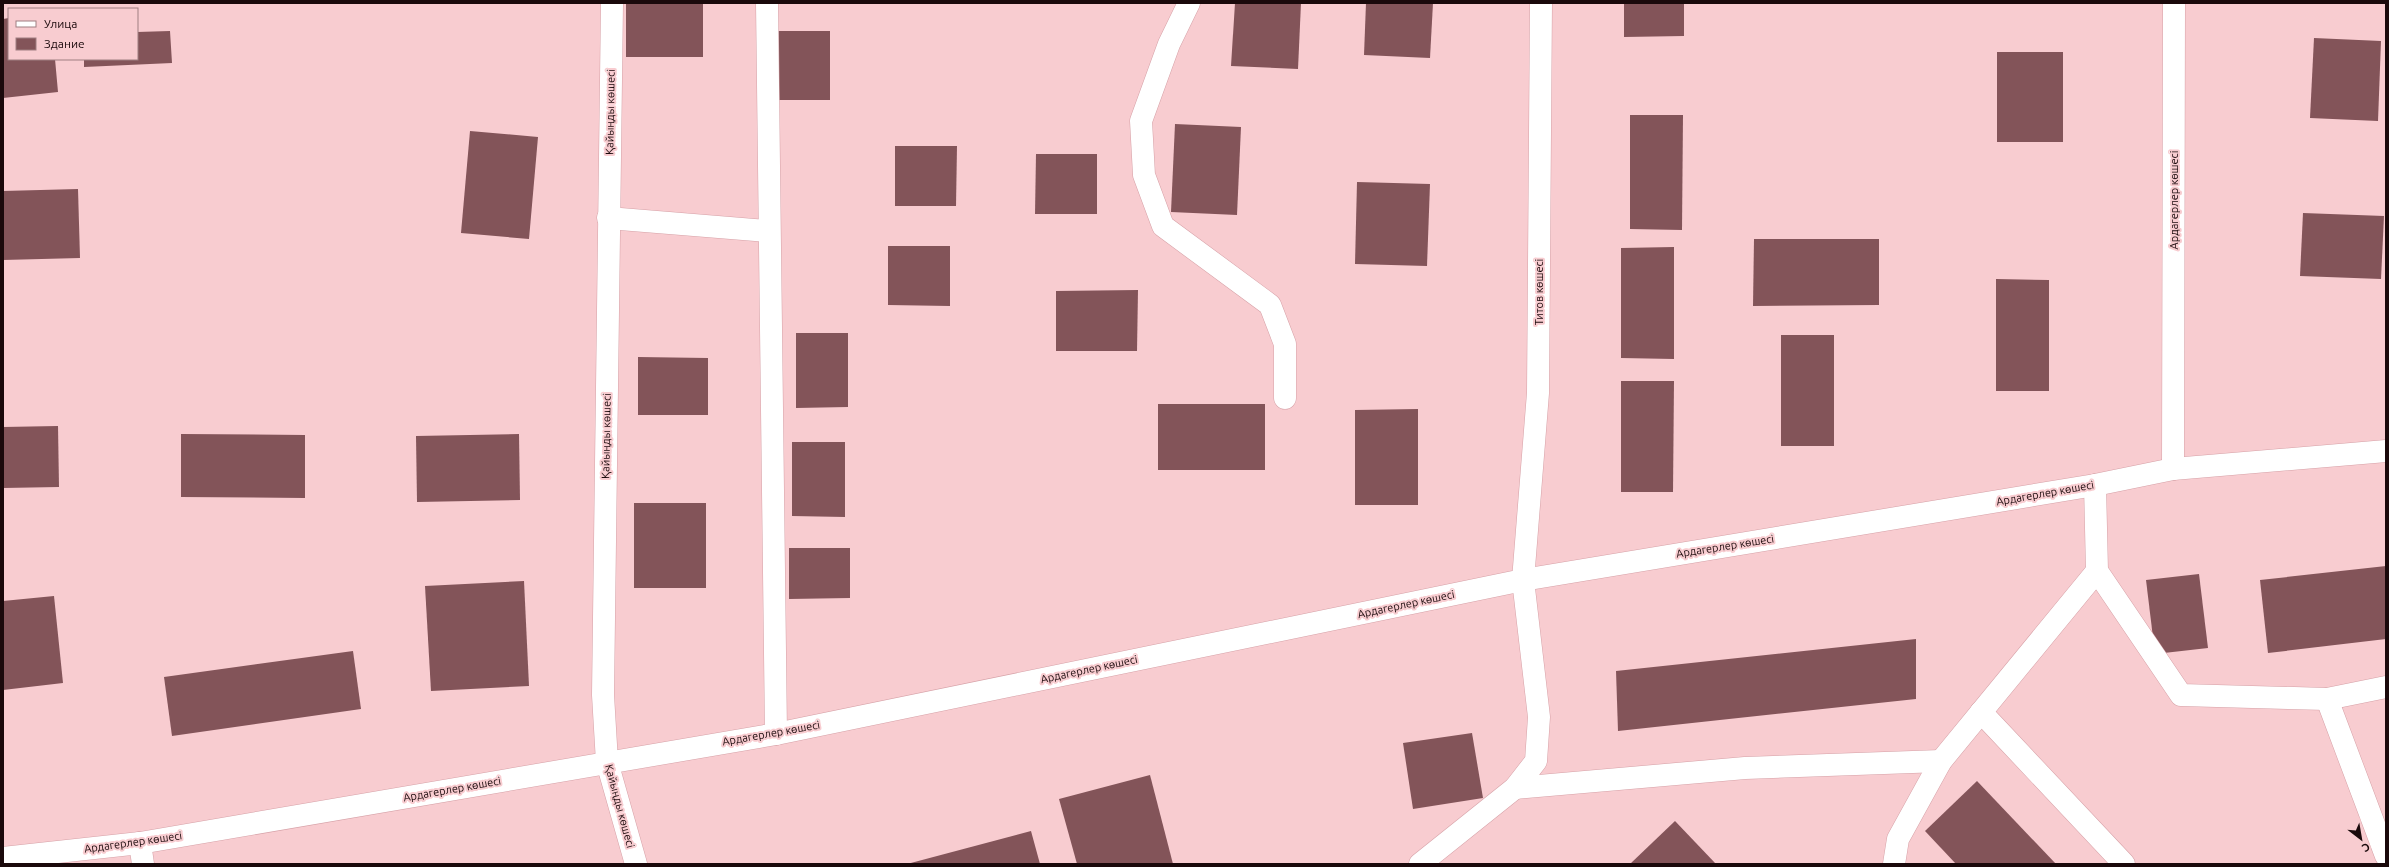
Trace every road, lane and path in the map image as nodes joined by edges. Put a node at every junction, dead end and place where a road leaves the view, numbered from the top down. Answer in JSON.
{"nodes":[{"id":1,"x":612,"y":3,"type":"edge"},
{"id":2,"x":767,"y":3,"type":"edge"},
{"id":3,"x":1189,"y":3,"type":"edge"},
{"id":4,"x":1541,"y":3,"type":"edge"},
{"id":5,"x":2174,"y":3,"type":"edge"},
{"id":6,"x":608,"y":218,"type":"junction"},
{"id":7,"x":768,"y":232,"type":"junction"},
{"id":8,"x":1285,"y":398,"type":"dead end"},
{"id":9,"x":2386,"y":451,"type":"edge"},
{"id":10,"x":2173,"y":469,"type":"junction"},
{"id":11,"x":2095,"y":485,"type":"junction"},
{"id":12,"x":2097,"y":570,"type":"junction"},
{"id":13,"x":1523,"y":580,"type":"junction"},
{"id":14,"x":2386,"y":687,"type":"edge"},
{"id":15,"x":2327,"y":699,"type":"junction"},
{"id":16,"x":1981,"y":712,"type":"junction"},
{"id":17,"x":776,"y":734,"type":"junction"},
{"id":18,"x":1941,"y":761,"type":"junction"},
{"id":19,"x":607,"y":762,"type":"junction"},
{"id":20,"x":1515,"y":788,"type":"junction"},
{"id":21,"x":141,"y":854,"type":"edge"},
{"id":22,"x":2386,"y":856,"type":"edge"},
{"id":23,"x":3,"y":858,"type":"edge"},
{"id":24,"x":636,"y":864,"type":"edge"},
{"id":25,"x":1420,"y":864,"type":"edge"},
{"id":26,"x":1894,"y":864,"type":"edge"},
{"id":27,"x":2124,"y":864,"type":"edge"}],
"edges":[{"from":1,"to":6,"type":"street","name":"Қайыңды көшесі"},
{"from":2,"to":7,"type":"street"},
{"from":3,"to":8,"type":"street"},
{"from":4,"to":13,"type":"street","name":"Титов көшесі"},
{"from":5,"to":10,"type":"street","name":"Ардагерлер көшесі"},
{"from":6,"to":7,"type":"street"},
{"from":6,"to":19,"type":"street","name":"Қайыңды көшесі"},
{"from":7,"to":17,"type":"street"},
{"from":9,"to":10,"type":"street","name":"Ардагерлер көшесі"},
{"from":10,"to":11,"type":"street","name":"Ардагерлер көшесі"},
{"from":11,"to":12,"type":"street"},
{"from":11,"to":13,"type":"street","name":"Ардагерлер көшесі"},
{"from":12,"to":15,"type":"street"},
{"from":12,"to":16,"type":"street"},
{"from":13,"to":17,"type":"street","name":"Ардагерлер көшесі"},
{"from":13,"to":20,"type":"street","name":"Титов көшесі"},
{"from":14,"to":15,"type":"street"},
{"from":15,"to":22,"type":"street"},
{"from":16,"to":18,"type":"street"},
{"from":16,"to":27,"type":"street"},
{"from":17,"to":19,"type":"street","name":"Ардагерлер көшесі"},
{"from":18,"to":20,"type":"street"},
{"from":18,"to":26,"type":"street"},
{"from":19,"to":21,"type":"street","name":"Ардагерлер көшесі"},
{"from":19,"to":24,"type":"street","name":"Қайыңды көшесі"},
{"from":20,"to":25,"type":"street","name":"Титов көшесі"},
{"from":21,"to":23,"type":"street","name":"Ардагерлер көшесі"}]}
